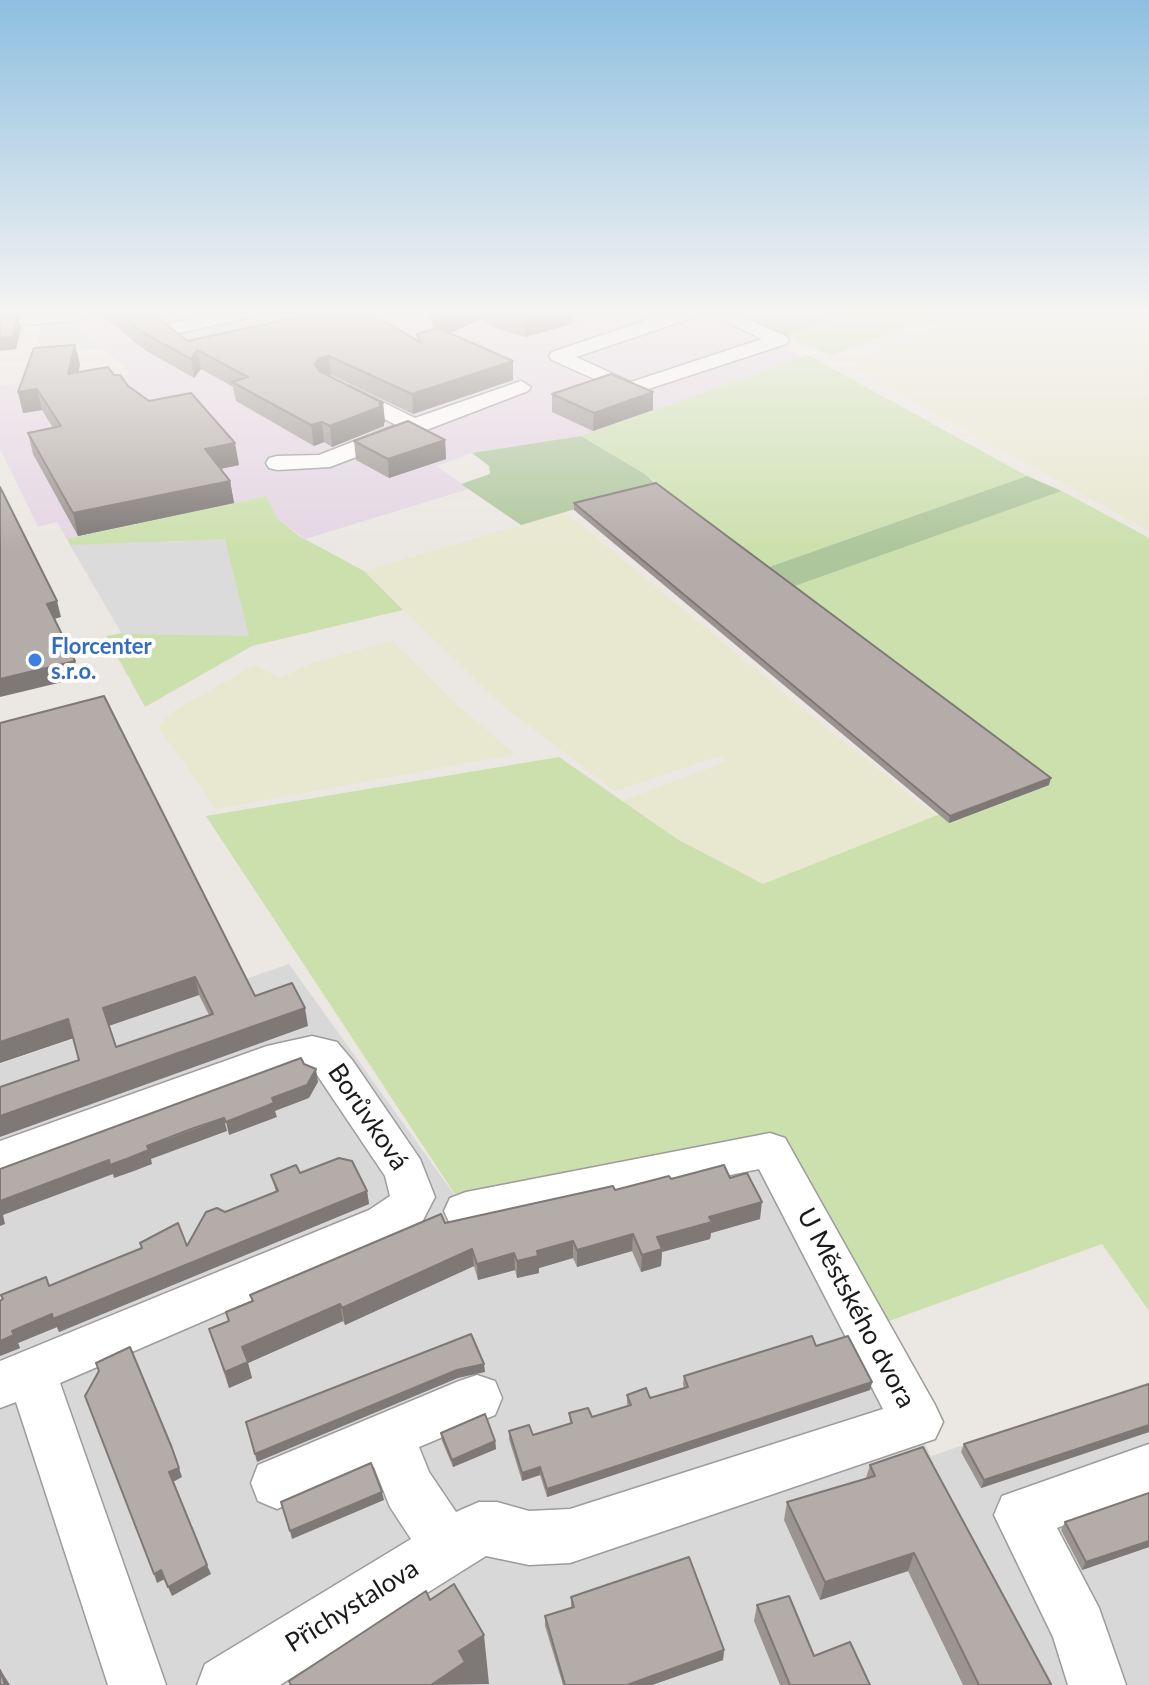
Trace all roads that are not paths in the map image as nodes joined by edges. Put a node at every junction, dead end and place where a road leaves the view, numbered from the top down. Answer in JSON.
{"nodes":[{"id":1,"x":345,"y":392,"type":"edge"},
{"id":2,"x":508,"y":392,"type":"edge"},
{"id":3,"x":414,"y":426,"type":"junction"},
{"id":4,"x":277,"y":463,"type":"dead end"},
{"id":5,"x":0,"y":1159,"type":"edge"},
{"id":6,"x":466,"y":1211,"type":"dead end"},
{"id":7,"x":16,"y":1379,"type":"edge"},
{"id":8,"x":477,"y":1398,"type":"dead end"},
{"id":9,"x":389,"y":1436,"type":"junction"},
{"id":10,"x":1149,"y":1469,"type":"edge"},
{"id":11,"x":277,"y":1483,"type":"dead end"},
{"id":12,"x":463,"y":1538,"type":"junction"},
{"id":13,"x":137,"y":1685,"type":"edge"},
{"id":14,"x":226,"y":1685,"type":"edge"},
{"id":15,"x":1097,"y":1685,"type":"edge"}],
"edges":[{"from":1,"to":3,"type":"street"},
{"from":2,"to":3,"type":"street"},
{"from":3,"to":4,"type":"street"},
{"from":5,"to":7,"type":"street","name":"Borůvková"},
{"from":6,"to":12,"type":"street","name":"U Městského dvora"},
{"from":7,"to":13,"type":"street","name":"Borůvková"},
{"from":8,"to":9,"type":"street"},
{"from":9,"to":11,"type":"street"},
{"from":9,"to":12,"type":"street"},
{"from":10,"to":15,"type":"street"},
{"from":12,"to":14,"type":"street","name":"Přichystalova"}]}
